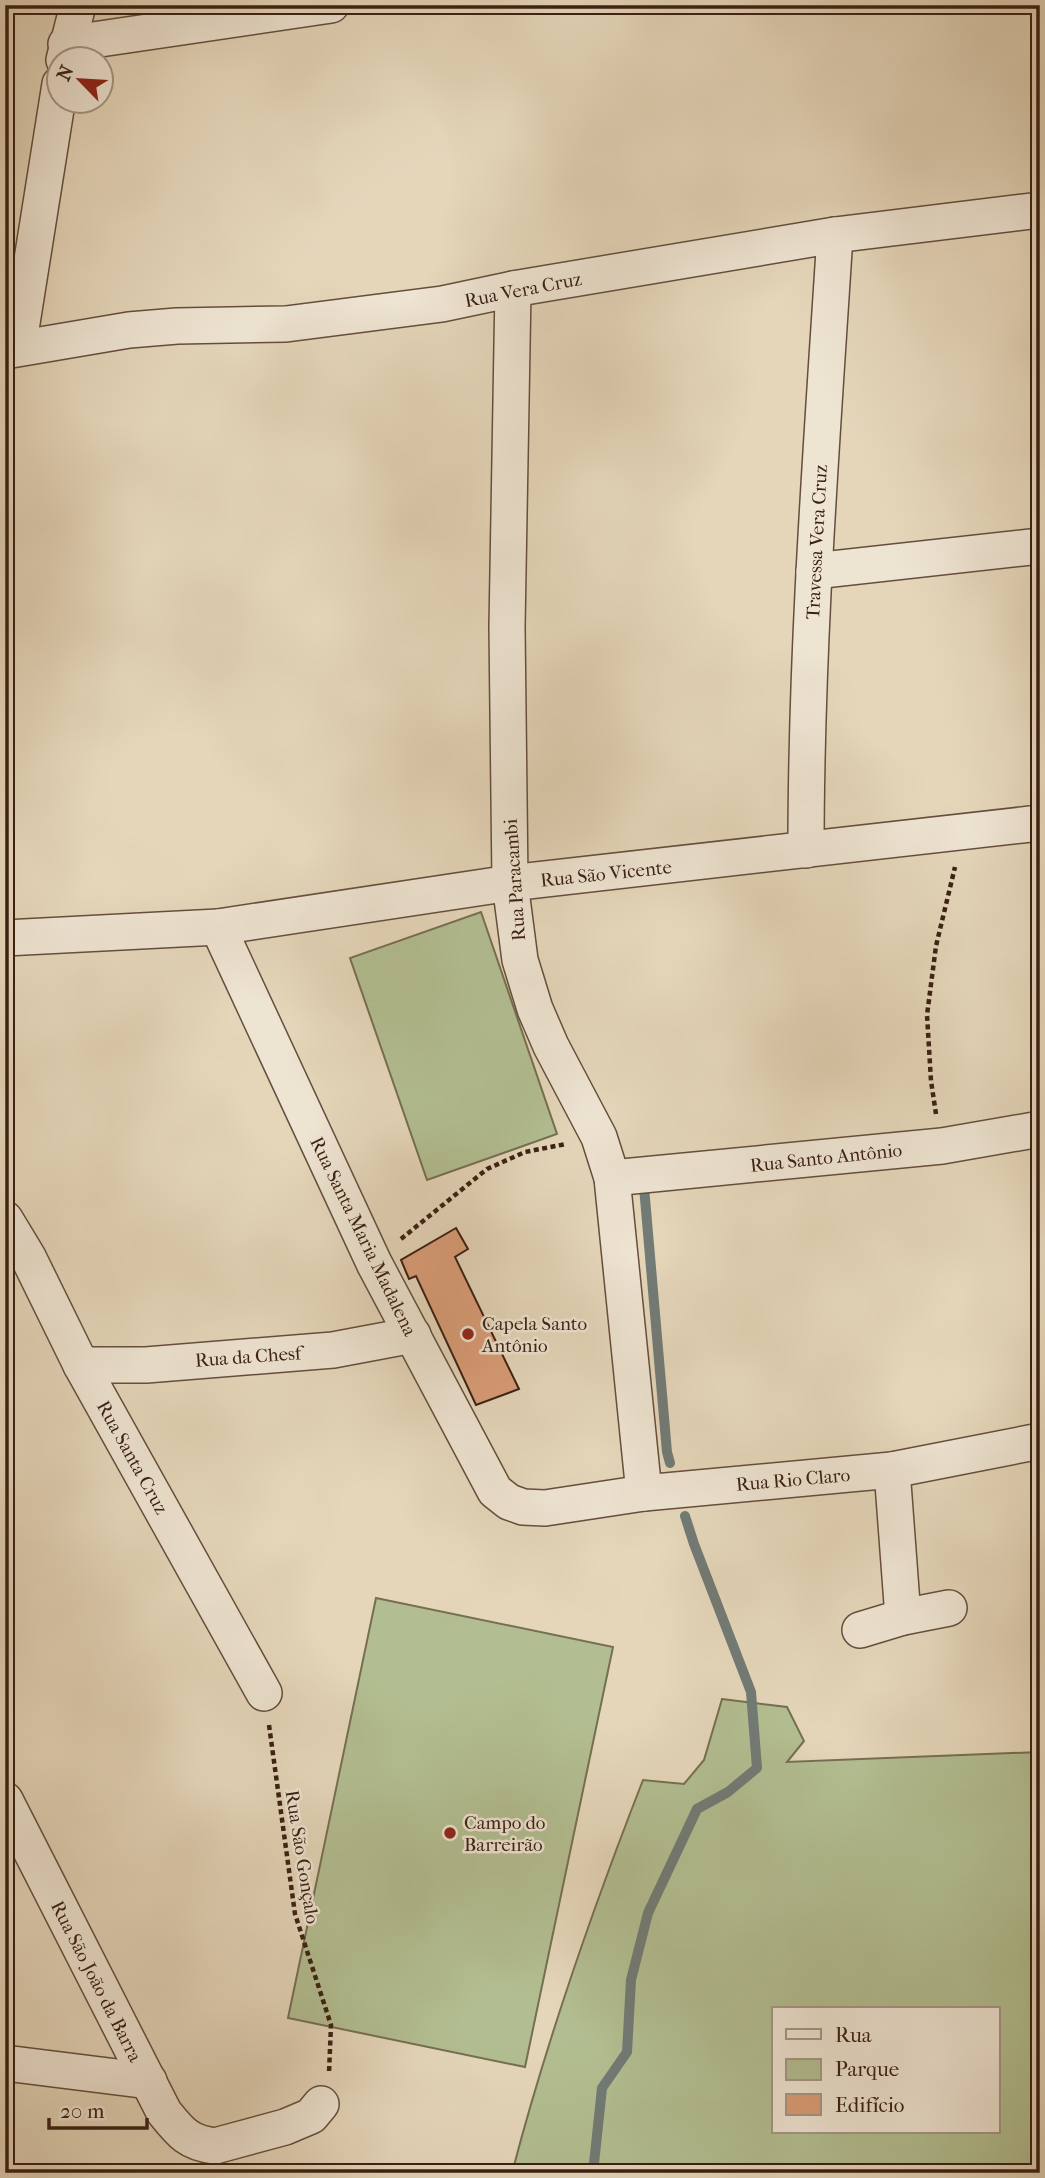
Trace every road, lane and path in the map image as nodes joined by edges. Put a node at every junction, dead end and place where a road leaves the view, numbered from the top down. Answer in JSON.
{"nodes":[{"id":1,"x":78,"y":5,"type":"edge"},
{"id":2,"x":331,"y":5,"type":"edge"},
{"id":3,"x":67,"y":46,"type":"edge"},
{"id":4,"x":99,"y":46,"type":"edge"},
{"id":5,"x":54,"y":116,"type":"edge"},
{"id":6,"x":1040,"y":210,"type":"edge"},
{"id":7,"x":835,"y":235,"type":"junction"},
{"id":8,"x":513,"y":289,"type":"junction"},
{"id":9,"x":12,"y":349,"type":"edge"},
{"id":10,"x":1040,"y":546,"type":"edge"},
{"id":11,"x":814,"y":571,"type":"junction"},
{"id":12,"x":1040,"y":823,"type":"edge"},
{"id":13,"x":996,"y":828,"type":"junction"},
{"id":14,"x":806,"y":850,"type":"junction"},
{"id":15,"x":510,"y":883,"type":"junction"},
{"id":16,"x":218,"y":927,"type":"junction"},
{"id":17,"x":5,"y":938,"type":"edge"},
{"id":18,"x":1040,"y":1129,"type":"edge"},
{"id":19,"x":599,"y":1137,"type":"junction"},
{"id":20,"x":942,"y":1146,"type":"junction"},
{"id":21,"x":612,"y":1178,"type":"junction"},
{"id":22,"x":5,"y":1219,"type":"edge"},
{"id":23,"x":374,"y":1263,"type":"junction"},
{"id":24,"x":413,"y":1335,"type":"junction"},
{"id":25,"x":81,"y":1365,"type":"junction"},
{"id":26,"x":1040,"y":1441,"type":"edge"},
{"id":27,"x":892,"y":1470,"type":"junction"},
{"id":28,"x":644,"y":1493,"type":"junction"},
{"id":29,"x":545,"y":1508,"type":"joint"},
{"id":30,"x":948,"y":1608,"type":"dead end"},
{"id":31,"x":903,"y":1617,"type":"junction"},
{"id":32,"x":860,"y":1630,"type":"dead end"},
{"id":33,"x":264,"y":1693,"type":"joint"},
{"id":34,"x":5,"y":1800,"type":"edge"},
{"id":35,"x":5,"y":2063,"type":"edge"},
{"id":36,"x":149,"y":2081,"type":"junction"},
{"id":37,"x":321,"y":2104,"type":"joint"}],
"edges":[{"from":1,"to":3,"type":"street"},
{"from":2,"to":4,"type":"street"},
{"from":5,"to":9,"type":"street"},
{"from":6,"to":7,"type":"street","name":"Rua Vera Cruz"},
{"from":7,"to":8,"type":"street","name":"Rua Vera Cruz"},
{"from":7,"to":11,"type":"street","name":"Travessa Vera Cruz"},
{"from":8,"to":9,"type":"street","name":"Rua Vera Cruz"},
{"from":8,"to":15,"type":"street","name":"Rua Paracambi"},
{"from":10,"to":11,"type":"street"},
{"from":11,"to":14,"type":"street","name":"Travessa Vera Cruz"},
{"from":12,"to":13,"type":"street","name":"Rua São Vicente"},
{"from":13,"to":14,"type":"street","name":"Rua São Vicente"},
{"from":13,"to":20,"type":"path"},
{"from":14,"to":15,"type":"street","name":"Rua São Vicente"},
{"from":15,"to":16,"type":"street","name":"Rua São Vicente"},
{"from":15,"to":19,"type":"street","name":"Rua Paracambi"},
{"from":16,"to":17,"type":"street","name":"Rua São Vicente"},
{"from":16,"to":23,"type":"street","name":"Rua Santa Maria Madalena"},
{"from":18,"to":20,"type":"street","name":"Rua Santo Antônio"},
{"from":19,"to":21,"type":"street","name":"Rua Paracambi"},
{"from":19,"to":23,"type":"path"},
{"from":20,"to":21,"type":"street","name":"Rua Santo Antônio"},
{"from":21,"to":28,"type":"street","name":"Rua Paracambi"},
{"from":22,"to":25,"type":"street","name":"Rua Santa Cruz"},
{"from":23,"to":24,"type":"street","name":"Rua Santa Maria Madalena"},
{"from":24,"to":25,"type":"street","name":"Rua da Chesf"},
{"from":24,"to":29,"type":"street","name":"Rua Santa Maria Madalena"},
{"from":25,"to":33,"type":"street","name":"Rua Santa Cruz"},
{"from":26,"to":27,"type":"street","name":"Rua Rio Claro"},
{"from":27,"to":28,"type":"street","name":"Rua Rio Claro"},
{"from":27,"to":31,"type":"street"},
{"from":28,"to":29,"type":"street","name":"Rua Rio Claro"},
{"from":30,"to":31,"type":"street"},
{"from":31,"to":32,"type":"street"},
{"from":33,"to":37,"type":"path","name":"Rua São Gonçalo"},
{"from":34,"to":36,"type":"street","name":"Rua São João da Barra"},
{"from":35,"to":36,"type":"street"},
{"from":36,"to":37,"type":"street","name":"Rua São João da Barra"}]}
